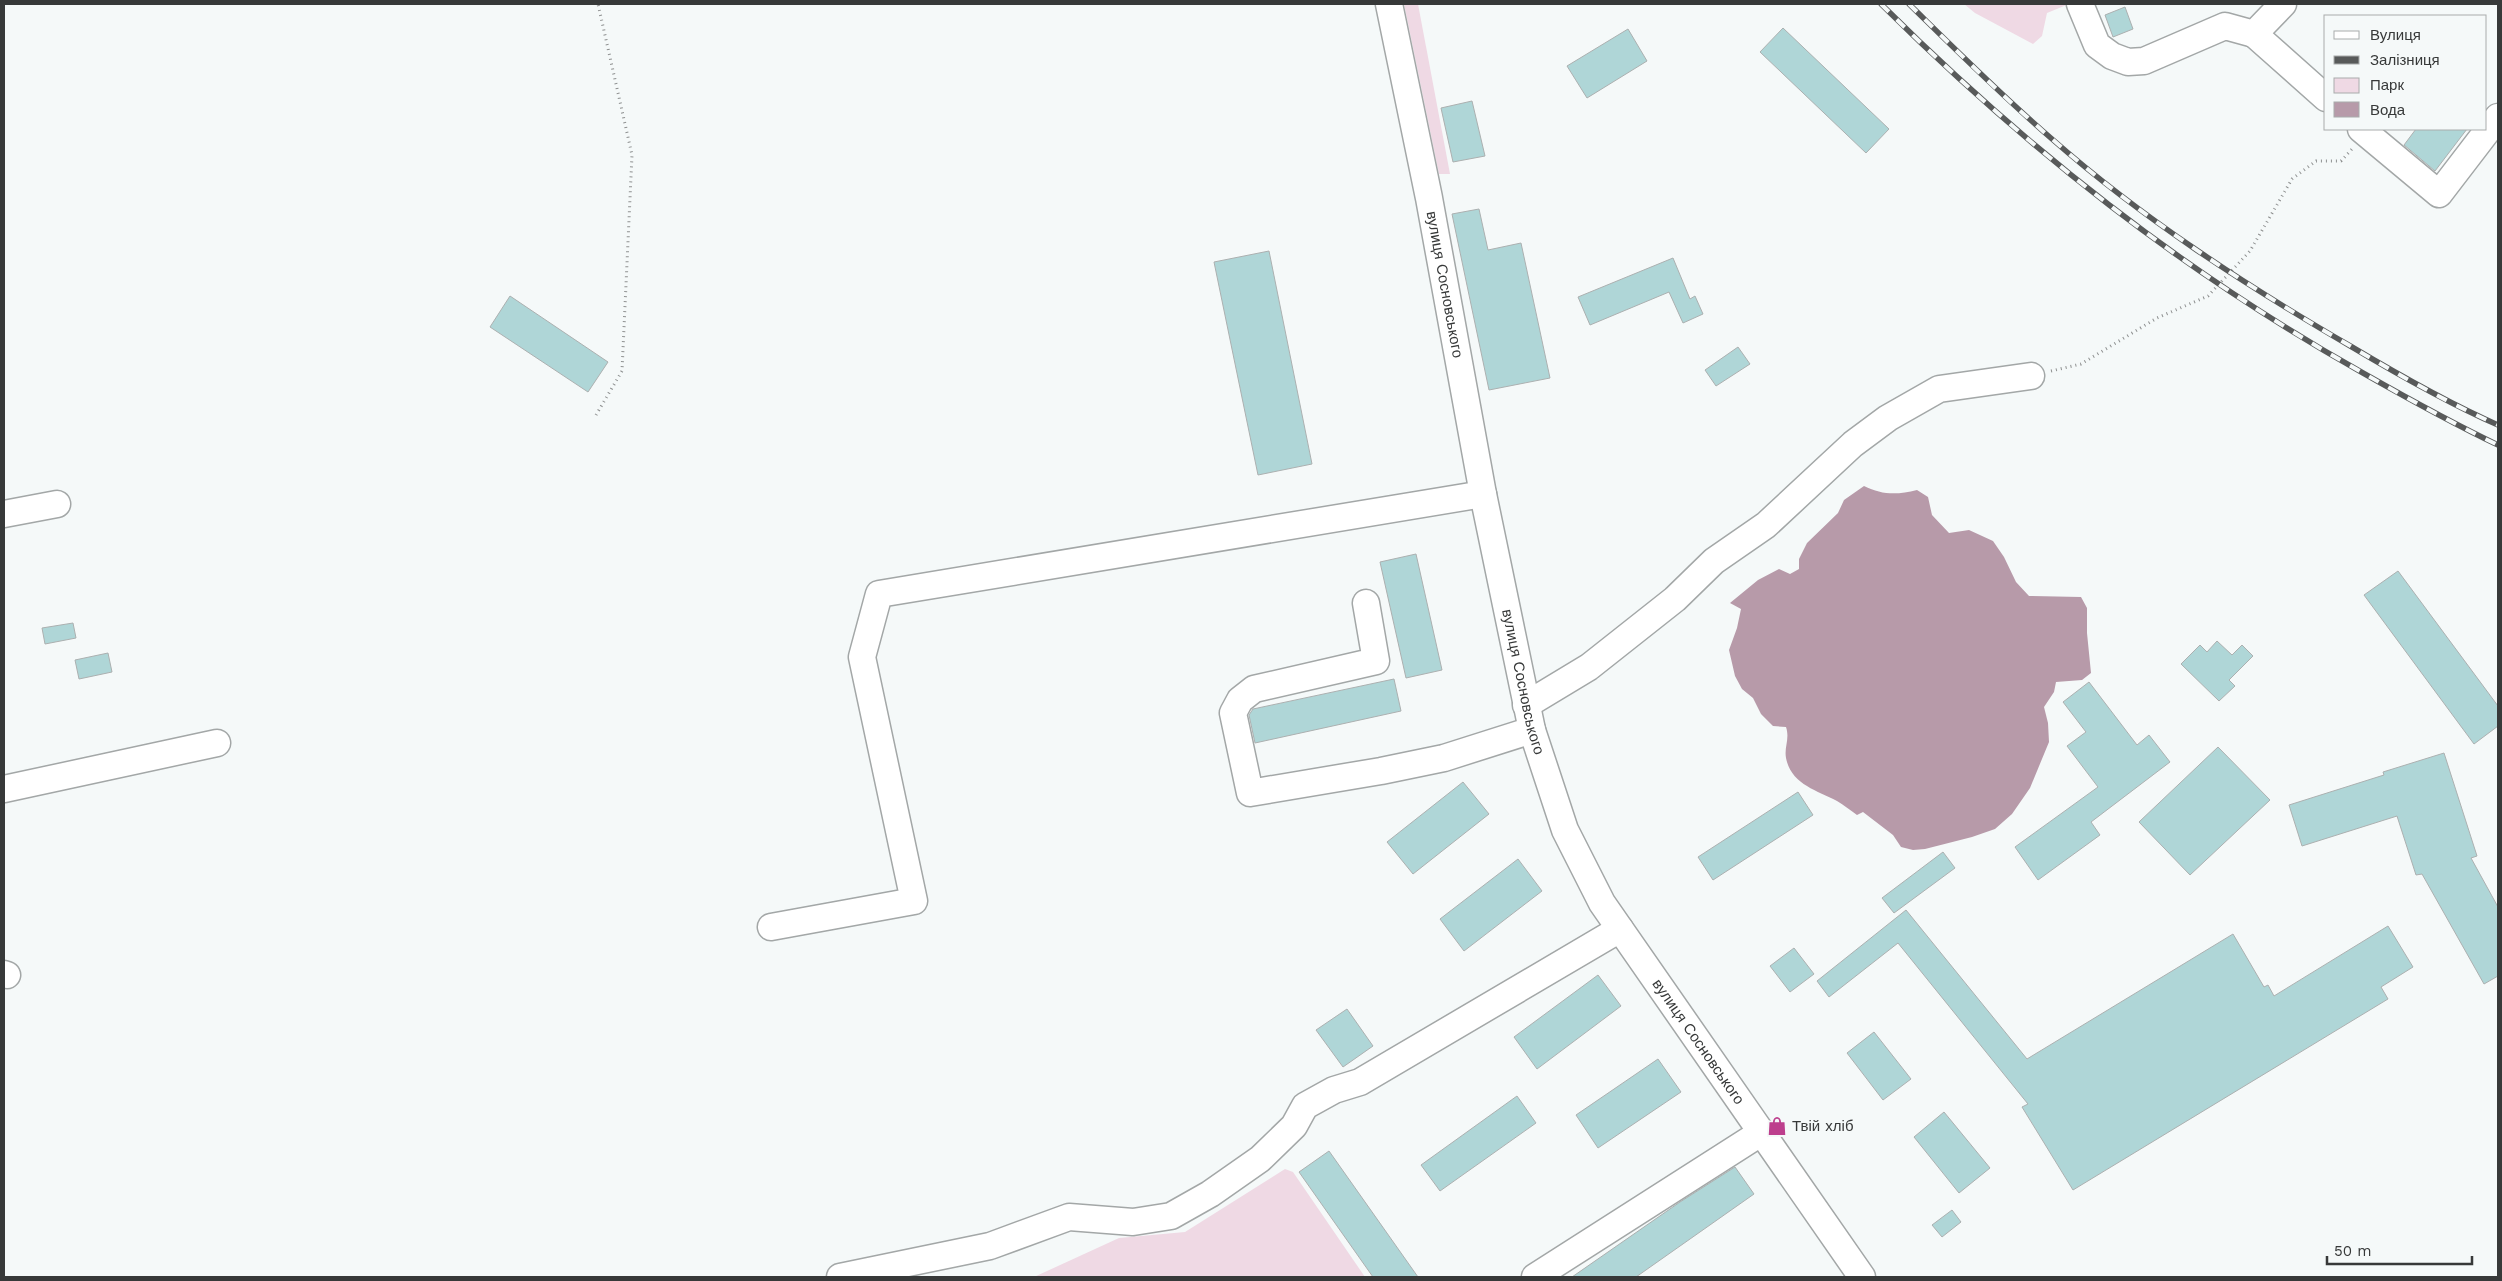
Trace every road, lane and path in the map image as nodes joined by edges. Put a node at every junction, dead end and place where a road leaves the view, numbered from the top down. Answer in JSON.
{"nodes":[{"id":1,"x":598,"y":4,"type":"edge"},
{"id":2,"x":1389,"y":4,"type":"edge"},
{"id":3,"x":2080,"y":4,"type":"edge"},
{"id":4,"x":2283,"y":4,"type":"edge"},
{"id":5,"x":2254,"y":34,"type":"junction"},
{"id":6,"x":2324,"y":96,"type":"edge"},
{"id":7,"x":2498,"y":117,"type":"edge"},
{"id":8,"x":2363,"y":131,"type":"edge"},
{"id":9,"x":2031,"y":376,"type":"joint"},
{"id":10,"x":596,"y":415,"type":"dead end"},
{"id":11,"x":1484,"y":494,"type":"junction"},
{"id":12,"x":57,"y":504,"type":"dead end"},
{"id":13,"x":4,"y":514,"type":"edge"},
{"id":14,"x":1366,"y":603,"type":"dead end"},
{"id":15,"x":1526,"y":705,"type":"junction"},
{"id":16,"x":1532,"y":730,"type":"junction"},
{"id":17,"x":217,"y":743,"type":"dead end"},
{"id":18,"x":4,"y":789,"type":"edge"},
{"id":19,"x":771,"y":927,"type":"dead end"},
{"id":20,"x":1620,"y":929,"type":"junction"},
{"id":21,"x":1762,"y":1132,"type":"junction"},
{"id":22,"x":840,"y":1277,"type":"edge"},
{"id":23,"x":1535,"y":1277,"type":"edge"},
{"id":24,"x":1862,"y":1277,"type":"edge"}],
"edges":[{"from":1,"to":10,"type":"path"},
{"from":2,"to":11,"type":"street","name":"вулиця Сосновського"},
{"from":3,"to":5,"type":"street"},
{"from":4,"to":5,"type":"street"},
{"from":5,"to":6,"type":"street"},
{"from":7,"to":8,"type":"street"},
{"from":8,"to":9,"type":"path"},
{"from":9,"to":15,"type":"street"},
{"from":11,"to":15,"type":"street","name":"вулиця Сосновського"},
{"from":11,"to":19,"type":"street"},
{"from":12,"to":13,"type":"street"},
{"from":14,"to":16,"type":"street"},
{"from":15,"to":16,"type":"street","name":"вулиця Сосновського"},
{"from":16,"to":20,"type":"street","name":"вулиця Сосновського"},
{"from":17,"to":18,"type":"street"},
{"from":20,"to":21,"type":"street","name":"вулиця Сосновського"},
{"from":20,"to":22,"type":"street"},
{"from":21,"to":23,"type":"street"},
{"from":21,"to":24,"type":"street","name":"вулиця Сосновського"}]}
